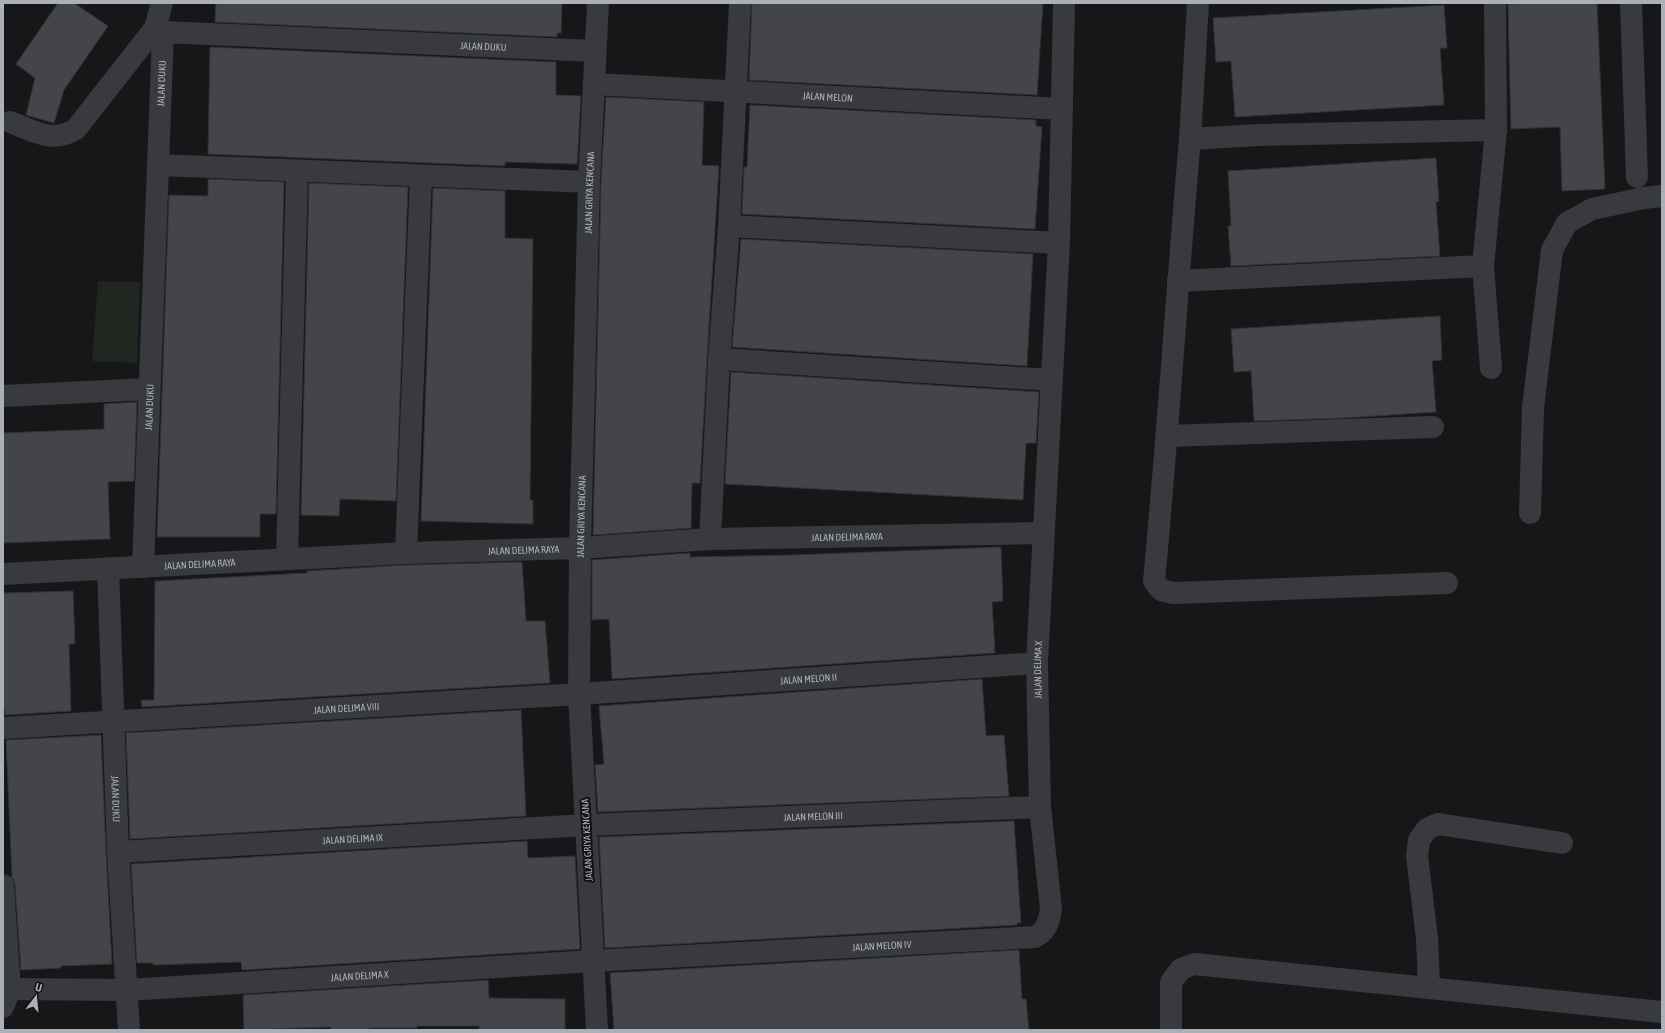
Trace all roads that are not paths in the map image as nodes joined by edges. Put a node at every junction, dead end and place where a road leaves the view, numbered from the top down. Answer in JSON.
{"nodes":[{"id":1,"x":162,"y":3,"type":"edge"},
{"id":2,"x":598,"y":3,"type":"edge"},
{"id":3,"x":740,"y":3,"type":"edge"},
{"id":4,"x":1064,"y":3,"type":"edge"},
{"id":5,"x":1198,"y":3,"type":"edge"},
{"id":6,"x":1495,"y":3,"type":"edge"},
{"id":7,"x":1630,"y":3,"type":"edge"},
{"id":8,"x":159,"y":30,"type":"junction"},
{"id":9,"x":596,"y":51,"type":"junction"},
{"id":10,"x":594,"y":84,"type":"junction"},
{"id":11,"x":735,"y":90,"type":"junction"},
{"id":12,"x":1062,"y":109,"type":"junction"},
{"id":13,"x":10,"y":122,"type":"dead end"},
{"id":14,"x":1496,"y":130,"type":"junction"},
{"id":15,"x":1190,"y":139,"type":"junction"},
{"id":16,"x":158,"y":165,"type":"junction"},
{"id":17,"x":297,"y":171,"type":"junction"},
{"id":18,"x":420,"y":176,"type":"junction"},
{"id":19,"x":1637,"y":177,"type":"dead end"},
{"id":20,"x":589,"y":182,"type":"junction"},
{"id":21,"x":1662,"y":196,"type":"edge"},
{"id":22,"x":729,"y":226,"type":"junction"},
{"id":23,"x":1059,"y":243,"type":"junction"},
{"id":24,"x":1483,"y":266,"type":"junction"},
{"id":25,"x":1178,"y":281,"type":"junction"},
{"id":26,"x":719,"y":359,"type":"junction"},
{"id":27,"x":1491,"y":368,"type":"dead end"},
{"id":28,"x":1051,"y":380,"type":"junction"},
{"id":29,"x":150,"y":389,"type":"junction"},
{"id":30,"x":3,"y":396,"type":"edge"},
{"id":31,"x":1433,"y":427,"type":"dead end"},
{"id":32,"x":1168,"y":436,"type":"junction"},
{"id":33,"x":1530,"y":513,"type":"dead end"},
{"id":34,"x":1043,"y":533,"type":"junction"},
{"id":35,"x":710,"y":539,"type":"junction"},
{"id":36,"x":580,"y":548,"type":"junction"},
{"id":37,"x":406,"y":553,"type":"junction"},
{"id":38,"x":287,"y":558,"type":"junction"},
{"id":39,"x":143,"y":567,"type":"junction"},
{"id":40,"x":108,"y":568,"type":"junction"},
{"id":41,"x":3,"y":574,"type":"edge"},
{"id":42,"x":1447,"y":583,"type":"dead end"},
{"id":43,"x":1037,"y":663,"type":"junction"},
{"id":44,"x":579,"y":694,"type":"junction"},
{"id":45,"x":113,"y":721,"type":"junction"},
{"id":46,"x":3,"y":728,"type":"edge"},
{"id":47,"x":1040,"y":807,"type":"junction"},
{"id":48,"x":587,"y":825,"type":"junction"},
{"id":49,"x":1562,"y":844,"type":"dead end"},
{"id":50,"x":118,"y":852,"type":"junction"},
{"id":51,"x":3,"y":885,"type":"edge"},
{"id":52,"x":592,"y":961,"type":"junction"},
{"id":53,"x":1429,"y":988,"type":"junction"},
{"id":54,"x":127,"y":990,"type":"junction"},
{"id":55,"x":5,"y":995,"type":"edge"},
{"id":56,"x":1662,"y":1012,"type":"edge"},
{"id":57,"x":129,"y":1030,"type":"edge"},
{"id":58,"x":597,"y":1030,"type":"edge"},
{"id":59,"x":1171,"y":1030,"type":"edge"}],
"edges":[{"from":1,"to":8,"type":"street"},
{"from":2,"to":9,"type":"street","name":"JALAN GRIYA KENCANA"},
{"from":3,"to":11,"type":"street"},
{"from":4,"to":12,"type":"street","name":"JALAN DELIMA X"},
{"from":5,"to":15,"type":"street"},
{"from":6,"to":14,"type":"street"},
{"from":7,"to":19,"type":"street"},
{"from":8,"to":9,"type":"street","name":"JALAN DUKU"},
{"from":8,"to":13,"type":"street"},
{"from":8,"to":16,"type":"street","name":"JALAN DUKU"},
{"from":9,"to":10,"type":"street","name":"JALAN GRIYA KENCANA"},
{"from":10,"to":11,"type":"street","name":"JALAN MELON"},
{"from":10,"to":20,"type":"street","name":"JALAN GRIYA KENCANA"},
{"from":11,"to":12,"type":"street","name":"JALAN MELON"},
{"from":11,"to":22,"type":"street"},
{"from":12,"to":23,"type":"street","name":"JALAN DELIMA X"},
{"from":14,"to":15,"type":"street"},
{"from":14,"to":24,"type":"street"},
{"from":15,"to":25,"type":"street"},
{"from":16,"to":17,"type":"street"},
{"from":16,"to":29,"type":"street","name":"JALAN DUKU"},
{"from":17,"to":18,"type":"street"},
{"from":17,"to":38,"type":"street"},
{"from":18,"to":20,"type":"street"},
{"from":18,"to":37,"type":"street"},
{"from":20,"to":36,"type":"street","name":"JALAN GRIYA KENCANA"},
{"from":21,"to":33,"type":"street"},
{"from":22,"to":23,"type":"street"},
{"from":22,"to":26,"type":"street"},
{"from":23,"to":28,"type":"street","name":"JALAN DELIMA X"},
{"from":24,"to":25,"type":"street"},
{"from":24,"to":27,"type":"street"},
{"from":25,"to":32,"type":"street"},
{"from":26,"to":28,"type":"street"},
{"from":26,"to":35,"type":"street"},
{"from":28,"to":34,"type":"street","name":"JALAN DELIMA X"},
{"from":29,"to":30,"type":"street"},
{"from":29,"to":39,"type":"street","name":"JALAN DUKU"},
{"from":31,"to":32,"type":"street"},
{"from":32,"to":42,"type":"street"},
{"from":34,"to":35,"type":"street","name":"JALAN DELIMA RAYA"},
{"from":34,"to":43,"type":"street","name":"JALAN DELIMA X"},
{"from":35,"to":36,"type":"street","name":"JALAN DELIMA RAYA"},
{"from":36,"to":37,"type":"street","name":"JALAN DELIMA RAYA"},
{"from":36,"to":44,"type":"street","name":"JALAN GRIYA KENCANA"},
{"from":37,"to":38,"type":"street","name":"JALAN DELIMA RAYA"},
{"from":38,"to":39,"type":"street","name":"JALAN DELIMA RAYA"},
{"from":39,"to":40,"type":"street","name":"JALAN DELIMA RAYA"},
{"from":40,"to":41,"type":"street","name":"JALAN DELIMA RAYA"},
{"from":40,"to":45,"type":"street","name":"JALAN DUKU"},
{"from":43,"to":44,"type":"street","name":"JALAN MELON II"},
{"from":43,"to":47,"type":"street","name":"JALAN DELIMA X"},
{"from":44,"to":45,"type":"street","name":"JALAN DELIMA VIII"},
{"from":44,"to":48,"type":"street","name":"JALAN GRIYA KENCANA"},
{"from":45,"to":46,"type":"street","name":"JALAN DELIMA VIII"},
{"from":45,"to":50,"type":"street","name":"JALAN DUKU"},
{"from":47,"to":48,"type":"street","name":"JALAN MELON III"},
{"from":47,"to":52,"type":"street","name":"JALAN MELON IV"},
{"from":48,"to":50,"type":"street","name":"JALAN DELIMA IX"},
{"from":48,"to":52,"type":"street","name":"JALAN GRIYA KENCANA"},
{"from":49,"to":53,"type":"street"},
{"from":50,"to":54,"type":"street","name":"JALAN DUKU"},
{"from":51,"to":55,"type":"street"},
{"from":52,"to":54,"type":"street","name":"JALAN DELIMA X"},
{"from":52,"to":58,"type":"street","name":"JALAN GRIYA KENCANA"},
{"from":53,"to":56,"type":"street"},
{"from":53,"to":59,"type":"street"},
{"from":54,"to":55,"type":"street","name":"JALAN DELIMA X"},
{"from":54,"to":57,"type":"street","name":"JALAN DUKU"}]}
